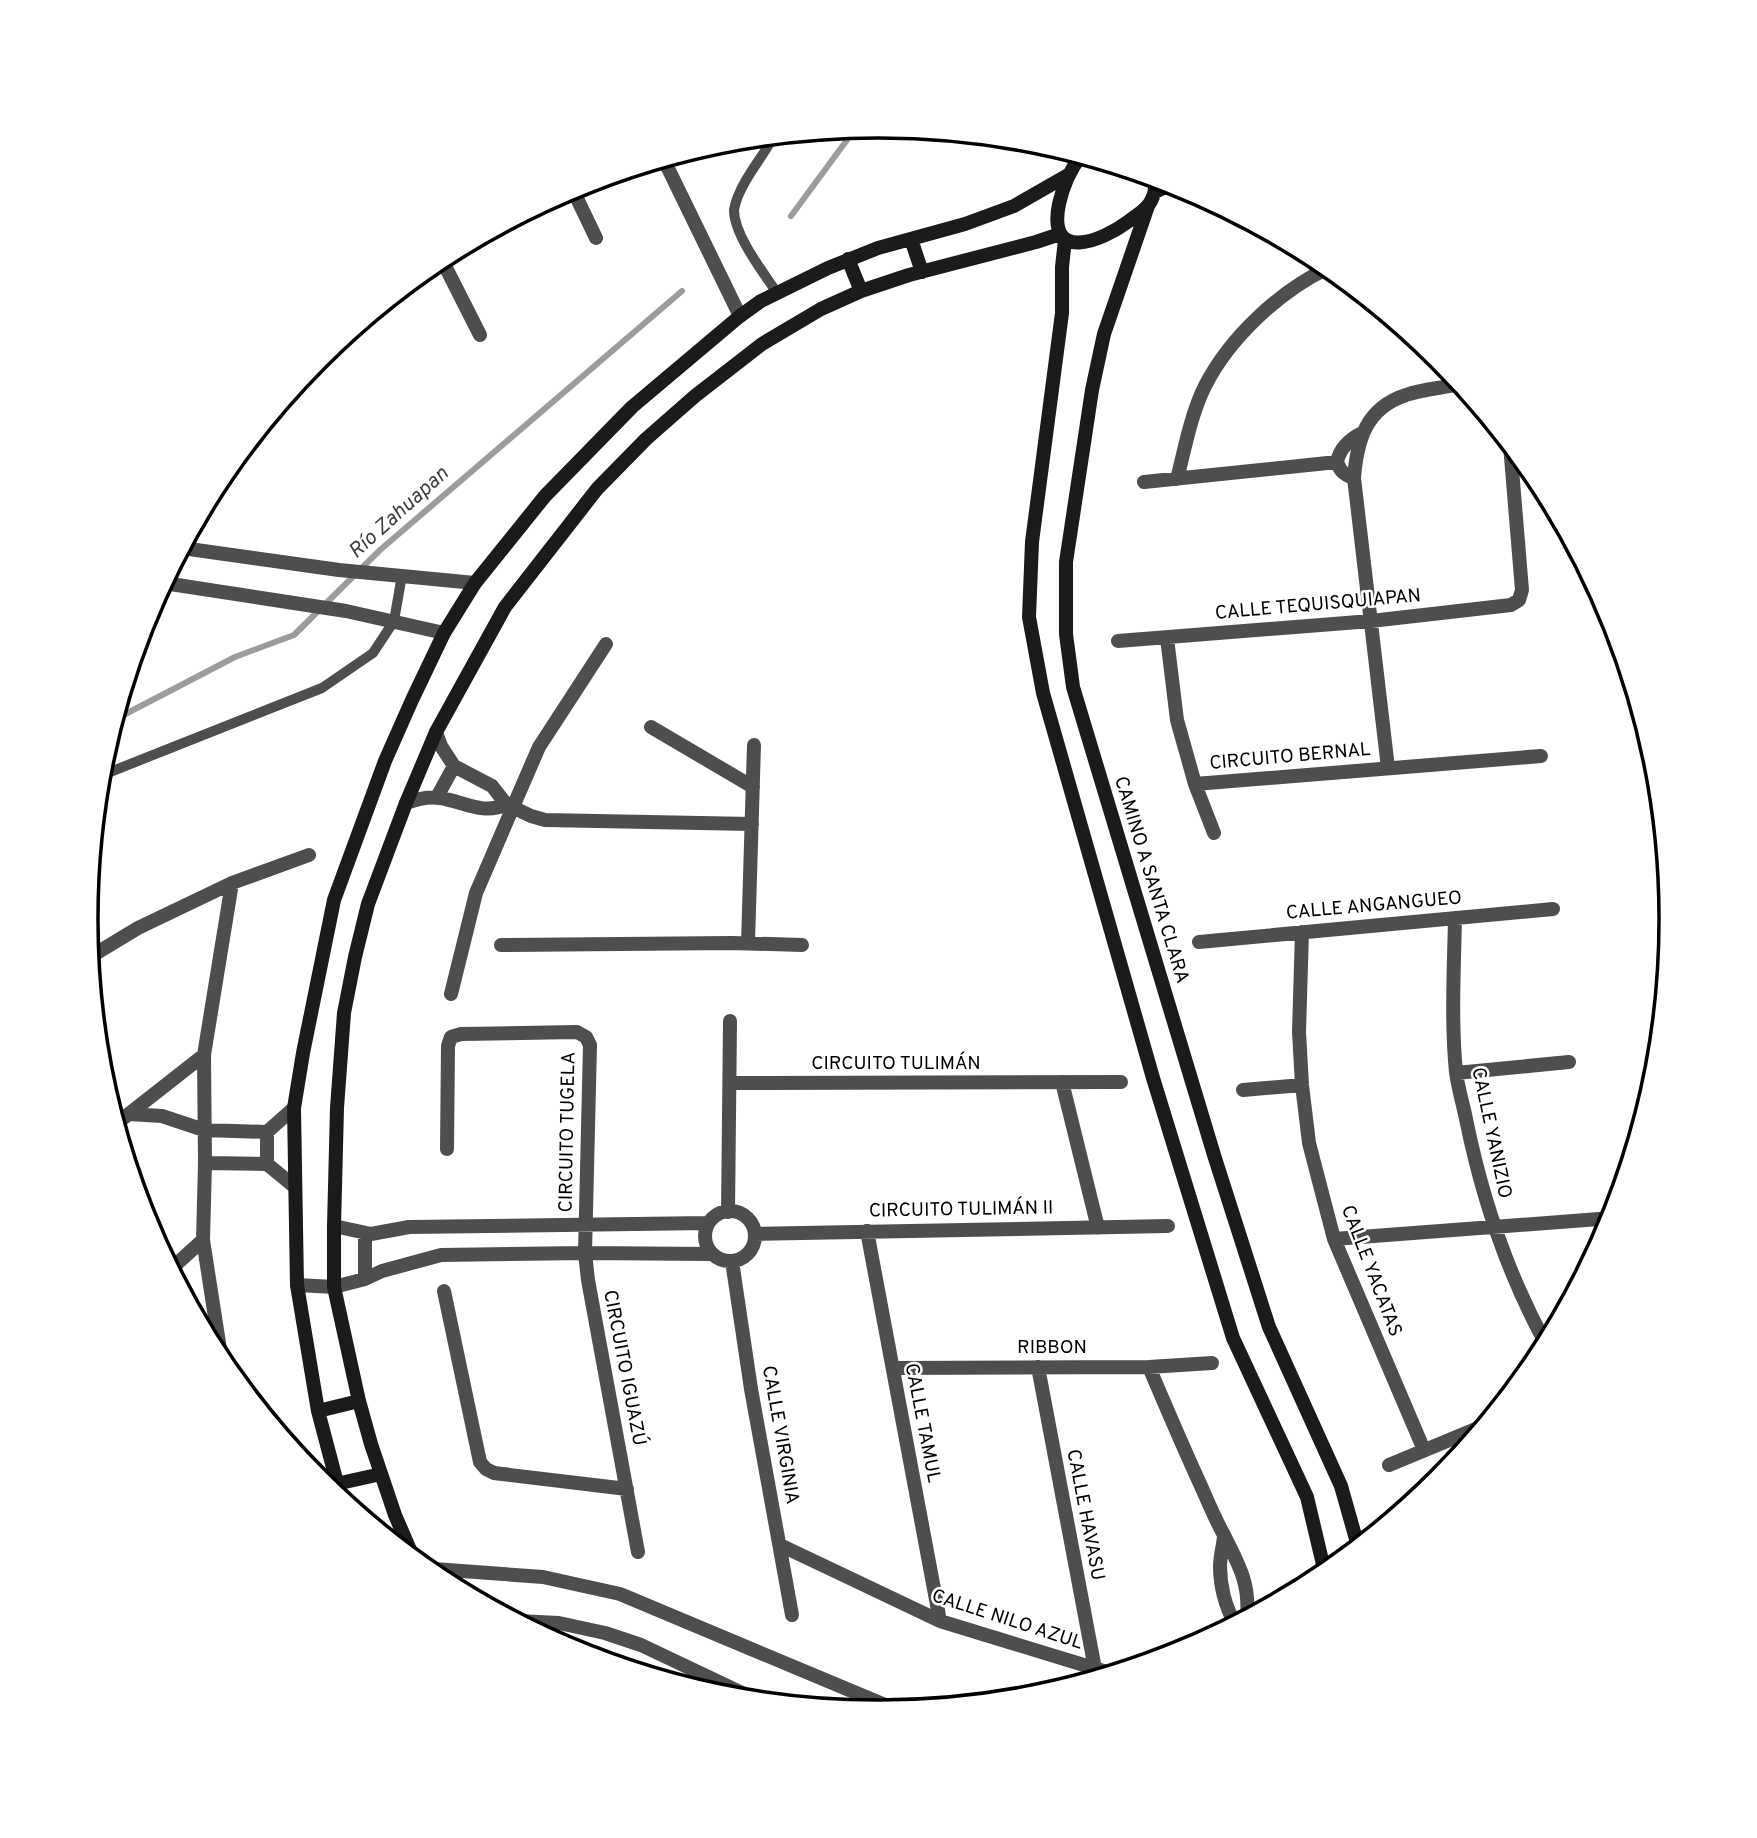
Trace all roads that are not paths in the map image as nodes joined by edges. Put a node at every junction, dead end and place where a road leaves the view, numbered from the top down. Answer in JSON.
{"nodes":[{"id":1,"x":768,"y":146,"type":"edge"},
{"id":2,"x":1076,"y":164,"type":"edge"},
{"id":3,"x":668,"y":168,"type":"edge"},
{"id":4,"x":1068,"y":175,"type":"junction"},
{"id":5,"x":1153,"y":189,"type":"edge"},
{"id":6,"x":577,"y":199,"type":"edge"},
{"id":7,"x":1148,"y":206,"type":"junction"},
{"id":8,"x":1062,"y":237,"type":"junction"},
{"id":9,"x":596,"y":238,"type":"dead end"},
{"id":10,"x":911,"y":239,"type":"junction"},
{"id":11,"x":848,"y":259,"type":"junction"},
{"id":12,"x":447,"y":269,"type":"edge"},
{"id":13,"x":922,"y":272,"type":"junction"},
{"id":14,"x":1317,"y":273,"type":"edge"},
{"id":15,"x":861,"y":291,"type":"junction"},
{"id":16,"x":777,"y":293,"type":"junction"},
{"id":17,"x":740,"y":316,"type":"junction"},
{"id":18,"x":480,"y":335,"type":"dead end"},
{"id":19,"x":1448,"y":386,"type":"edge"},
{"id":20,"x":1362,"y":433,"type":"junction"},
{"id":21,"x":1337,"y":462,"type":"junction"},
{"id":22,"x":1511,"y":463,"type":"edge"},
{"id":23,"x":1354,"y":478,"type":"junction"},
{"id":24,"x":1177,"y":479,"type":"junction"},
{"id":25,"x":1144,"y":482,"type":"dead end"},
{"id":26,"x":192,"y":549,"type":"edge"},
{"id":27,"x":402,"y":575,"type":"junction"},
{"id":28,"x":475,"y":583,"type":"junction"},
{"id":29,"x":173,"y":585,"type":"edge"},
{"id":30,"x":394,"y":621,"type":"junction"},
{"id":31,"x":1371,"y":621,"type":"junction"},
{"id":32,"x":444,"y":633,"type":"junction"},
{"id":33,"x":1167,"y":638,"type":"junction"},
{"id":34,"x":1118,"y":641,"type":"dead end"},
{"id":35,"x":606,"y":644,"type":"dead end"},
{"id":36,"x":651,"y":727,"type":"dead end"},
{"id":37,"x":436,"y":732,"type":"junction"},
{"id":38,"x":754,"y":745,"type":"dead end"},
{"id":39,"x":1541,"y":756,"type":"dead end"},
{"id":40,"x":454,"y":766,"type":"junction"},
{"id":41,"x":1388,"y":768,"type":"junction"},
{"id":42,"x":112,"y":771,"type":"edge"},
{"id":43,"x":1195,"y":784,"type":"junction"},
{"id":44,"x":753,"y":787,"type":"junction"},
{"id":45,"x":437,"y":797,"type":"junction"},
{"id":46,"x":406,"y":803,"type":"junction"},
{"id":47,"x":509,"y":805,"type":"junction"},
{"id":48,"x":752,"y":824,"type":"junction"},
{"id":49,"x":1214,"y":833,"type":"dead end"},
{"id":50,"x":309,"y":855,"type":"dead end"},
{"id":51,"x":232,"y":883,"type":"junction"},
{"id":52,"x":1553,"y":909,"type":"dead end"},
{"id":53,"x":1455,"y":918,"type":"junction"},
{"id":54,"x":1302,"y":932,"type":"junction"},
{"id":55,"x":1199,"y":942,"type":"dead end"},
{"id":56,"x":748,"y":943,"type":"junction"},
{"id":57,"x":502,"y":945,"type":"dead end"},
{"id":58,"x":802,"y":945,"type":"dead end"},
{"id":59,"x":99,"y":951,"type":"edge"},
{"id":60,"x":451,"y":994,"type":"dead end"},
{"id":61,"x":730,"y":1021,"type":"dead end"},
{"id":62,"x":204,"y":1055,"type":"junction"},
{"id":63,"x":1569,"y":1062,"type":"dead end"},
{"id":64,"x":1456,"y":1073,"type":"junction"},
{"id":65,"x":1062,"y":1082,"type":"junction"},
{"id":66,"x":1121,"y":1082,"type":"dead end"},
{"id":67,"x":730,"y":1083,"type":"junction"},
{"id":68,"x":1302,"y":1085,"type":"junction"},
{"id":69,"x":1243,"y":1090,"type":"dead end"},
{"id":70,"x":294,"y":1108,"type":"junction"},
{"id":71,"x":129,"y":1114,"type":"junction"},
{"id":72,"x":124,"y":1118,"type":"edge"},
{"id":73,"x":204,"y":1130,"type":"junction"},
{"id":74,"x":267,"y":1132,"type":"junction"},
{"id":75,"x":447,"y":1149,"type":"dead end"},
{"id":76,"x":205,"y":1163,"type":"junction"},
{"id":77,"x":267,"y":1164,"type":"junction"},
{"id":78,"x":295,"y":1187,"type":"junction"},
{"id":79,"x":728,"y":1212,"type":"junction"},
{"id":80,"x":1600,"y":1219,"type":"edge"},
{"id":81,"x":707,"y":1223,"type":"junction"},
{"id":82,"x":334,"y":1226,"type":"junction"},
{"id":83,"x":586,"y":1226,"type":"junction"},
{"id":84,"x":1168,"y":1226,"type":"dead end"},
{"id":85,"x":443,"y":1228,"type":"junction"},
{"id":86,"x":1098,"y":1228,"type":"junction"},
{"id":87,"x":1493,"y":1228,"type":"junction"},
{"id":88,"x":867,"y":1231,"type":"junction"},
{"id":89,"x":365,"y":1233,"type":"junction"},
{"id":90,"x":755,"y":1234,"type":"junction"},
{"id":91,"x":1334,"y":1239,"type":"junction"},
{"id":92,"x":203,"y":1240,"type":"junction"},
{"id":93,"x":585,"y":1253,"type":"junction"},
{"id":94,"x":710,"y":1254,"type":"junction"},
{"id":95,"x":441,"y":1255,"type":"junction"},
{"id":96,"x":732,"y":1261,"type":"junction"},
{"id":97,"x":178,"y":1263,"type":"edge"},
{"id":98,"x":365,"y":1279,"type":"junction"},
{"id":99,"x":297,"y":1284,"type":"junction"},
{"id":100,"x":334,"y":1287,"type":"junction"},
{"id":101,"x":444,"y":1291,"type":"dead end"},
{"id":102,"x":217,"y":1332,"type":"edge"},
{"id":103,"x":1539,"y":1333,"type":"edge"},
{"id":104,"x":1212,"y":1363,"type":"dead end"},
{"id":105,"x":1038,"y":1367,"type":"junction"},
{"id":106,"x":1149,"y":1367,"type":"junction"},
{"id":107,"x":893,"y":1368,"type":"junction"},
{"id":108,"x":359,"y":1401,"type":"junction"},
{"id":109,"x":318,"y":1411,"type":"junction"},
{"id":110,"x":1466,"y":1433,"type":"edge"},
{"id":111,"x":1424,"y":1450,"type":"junction"},
{"id":112,"x":1389,"y":1465,"type":"dead end"},
{"id":113,"x":381,"y":1474,"type":"junction"},
{"id":114,"x":335,"y":1478,"type":"edge"},
{"id":115,"x":345,"y":1488,"type":"edge"},
{"id":116,"x":627,"y":1489,"type":"junction"},
{"id":117,"x":1224,"y":1537,"type":"junction"},
{"id":118,"x":1355,"y":1537,"type":"edge"},
{"id":119,"x":406,"y":1540,"type":"edge"},
{"id":120,"x":780,"y":1545,"type":"junction"},
{"id":121,"x":638,"y":1552,"type":"dead end"},
{"id":122,"x":1322,"y":1561,"type":"edge"},
{"id":123,"x":446,"y":1569,"type":"edge"},
{"id":124,"x":1248,"y":1606,"type":"edge"},
{"id":125,"x":792,"y":1615,"type":"dead end"},
{"id":126,"x":1230,"y":1616,"type":"edge"},
{"id":127,"x":940,"y":1621,"type":"junction"},
{"id":128,"x":540,"y":1622,"type":"edge"},
{"id":129,"x":1101,"y":1667,"type":"edge"},
{"id":130,"x":1095,"y":1669,"type":"edge"},
{"id":131,"x":723,"y":1684,"type":"edge"},
{"id":132,"x":873,"y":1700,"type":"edge"}],
"edges":[{"from":1,"to":16,"type":"lane"},
{"from":2,"to":4,"type":"street"},
{"from":3,"to":17,"type":"street"},
{"from":4,"to":8,"type":"street"},
{"from":4,"to":10,"type":"street"},
{"from":5,"to":7,"type":"street","name":"CAMINO A SANTA CLARA"},
{"from":6,"to":9,"type":"street"},
{"from":7,"to":8,"type":"street"},
{"from":7,"to":118,"type":"street","name":"CAMINO A SANTA CLARA"},
{"from":8,"to":13,"type":"street"},
{"from":8,"to":122,"type":"street"},
{"from":10,"to":11,"type":"street"},
{"from":10,"to":13,"type":"street"},
{"from":11,"to":15,"type":"street"},
{"from":11,"to":16,"type":"street"},
{"from":12,"to":18,"type":"street"},
{"from":13,"to":15,"type":"street"},
{"from":14,"to":24,"type":"street"},
{"from":15,"to":37,"type":"street"},
{"from":16,"to":17,"type":"street"},
{"from":17,"to":28,"type":"street"},
{"from":19,"to":20,"type":"street"},
{"from":20,"to":21,"type":"street"},
{"from":20,"to":23,"type":"street"},
{"from":21,"to":23,"type":"street"},
{"from":21,"to":24,"type":"street"},
{"from":22,"to":31,"type":"street","name":"CALLE TEQUISQUIAPAN"},
{"from":23,"to":31,"type":"street"},
{"from":24,"to":25,"type":"street"},
{"from":26,"to":27,"type":"street"},
{"from":27,"to":28,"type":"street"},
{"from":27,"to":30,"type":"lane"},
{"from":28,"to":32,"type":"street"},
{"from":29,"to":30,"type":"street"},
{"from":30,"to":32,"type":"street"},
{"from":30,"to":42,"type":"lane"},
{"from":31,"to":33,"type":"street","name":"CALLE TEQUISQUIAPAN"},
{"from":31,"to":41,"type":"street"},
{"from":32,"to":70,"type":"street"},
{"from":33,"to":34,"type":"street","name":"CALLE TEQUISQUIAPAN"},
{"from":33,"to":43,"type":"street","name":"CIRCUITO BERNAL"},
{"from":35,"to":47,"type":"street"},
{"from":36,"to":44,"type":"street"},
{"from":37,"to":40,"type":"street"},
{"from":37,"to":46,"type":"street"},
{"from":38,"to":44,"type":"street"},
{"from":39,"to":41,"type":"street","name":"CIRCUITO BERNAL"},
{"from":40,"to":45,"type":"street"},
{"from":40,"to":47,"type":"street"},
{"from":41,"to":43,"type":"street","name":"CIRCUITO BERNAL"},
{"from":43,"to":49,"type":"street","name":"CIRCUITO BERNAL"},
{"from":44,"to":48,"type":"street"},
{"from":45,"to":46,"type":"street"},
{"from":45,"to":47,"type":"street"},
{"from":46,"to":82,"type":"street"},
{"from":47,"to":48,"type":"street"},
{"from":47,"to":60,"type":"street"},
{"from":48,"to":56,"type":"street"},
{"from":50,"to":51,"type":"street"},
{"from":51,"to":59,"type":"street"},
{"from":51,"to":62,"type":"street"},
{"from":52,"to":53,"type":"street","name":"CALLE ANGANGUEO"},
{"from":53,"to":54,"type":"street","name":"CALLE ANGANGUEO"},
{"from":53,"to":64,"type":"street","name":"CALLE YANIZIO"},
{"from":54,"to":55,"type":"street","name":"CALLE ANGANGUEO"},
{"from":54,"to":68,"type":"street","name":"CALLE YACATAS"},
{"from":56,"to":57,"type":"street"},
{"from":56,"to":58,"type":"street"},
{"from":61,"to":67,"type":"street"},
{"from":62,"to":71,"type":"street"},
{"from":62,"to":73,"type":"street"},
{"from":63,"to":64,"type":"street"},
{"from":64,"to":87,"type":"street","name":"CALLE YANIZIO"},
{"from":65,"to":66,"type":"street","name":"CIRCUITO TULIMÁN"},
{"from":65,"to":67,"type":"street","name":"CIRCUITO TULIMÁN"},
{"from":65,"to":86,"type":"street"},
{"from":67,"to":79,"type":"street"},
{"from":68,"to":69,"type":"street"},
{"from":68,"to":91,"type":"street","name":"CALLE YACATAS"},
{"from":70,"to":74,"type":"street"},
{"from":70,"to":78,"type":"street"},
{"from":71,"to":72,"type":"street"},
{"from":71,"to":73,"type":"street"},
{"from":73,"to":74,"type":"street"},
{"from":73,"to":76,"type":"street"},
{"from":74,"to":77,"type":"street"},
{"from":75,"to":83,"type":"street","name":"CIRCUITO TUGELA"},
{"from":76,"to":77,"type":"street"},
{"from":76,"to":92,"type":"street"},
{"from":77,"to":78,"type":"street"},
{"from":78,"to":99,"type":"street"},
{"from":79,"to":81,"type":"street"},
{"from":79,"to":90,"type":"street"},
{"from":80,"to":87,"type":"street"},
{"from":81,"to":83,"type":"street"},
{"from":81,"to":94,"type":"street"},
{"from":82,"to":89,"type":"street"},
{"from":82,"to":100,"type":"street"},
{"from":83,"to":85,"type":"street"},
{"from":83,"to":93,"type":"street","name":"CIRCUITO IGUAZÚ"},
{"from":84,"to":86,"type":"street","name":"CIRCUITO TULIMÁN II"},
{"from":85,"to":89,"type":"street"},
{"from":85,"to":95,"type":"street"},
{"from":86,"to":88,"type":"street","name":"CIRCUITO TULIMÁN II"},
{"from":87,"to":91,"type":"street"},
{"from":87,"to":103,"type":"street","name":"CALLE YANIZIO"},
{"from":88,"to":90,"type":"street","name":"CIRCUITO TULIMÁN II"},
{"from":88,"to":107,"type":"street","name":"CALLE TAMUL"},
{"from":89,"to":98,"type":"street"},
{"from":90,"to":96,"type":"street"},
{"from":91,"to":111,"type":"street","name":"CALLE YACATAS"},
{"from":92,"to":97,"type":"street"},
{"from":92,"to":102,"type":"street"},
{"from":93,"to":94,"type":"street"},
{"from":93,"to":95,"type":"street"},
{"from":93,"to":116,"type":"street","name":"CIRCUITO IGUAZÚ"},
{"from":94,"to":96,"type":"street"},
{"from":95,"to":98,"type":"street"},
{"from":96,"to":120,"type":"street","name":"CALLE VIRGINIA"},
{"from":98,"to":100,"type":"street"},
{"from":99,"to":100,"type":"street"},
{"from":99,"to":109,"type":"street"},
{"from":100,"to":108,"type":"street"},
{"from":101,"to":116,"type":"street"},
{"from":104,"to":106,"type":"street","name":"RIBBON"},
{"from":105,"to":106,"type":"street","name":"RIBBON"},
{"from":105,"to":107,"type":"street","name":"RIBBON"},
{"from":105,"to":129,"type":"street","name":"CALLE HAVASU"},
{"from":106,"to":117,"type":"street"},
{"from":107,"to":127,"type":"street","name":"CALLE TAMUL"},
{"from":108,"to":109,"type":"street"},
{"from":108,"to":113,"type":"street"},
{"from":109,"to":114,"type":"street"},
{"from":110,"to":111,"type":"street"},
{"from":111,"to":112,"type":"street"},
{"from":113,"to":115,"type":"street"},
{"from":113,"to":119,"type":"street"},
{"from":116,"to":121,"type":"street","name":"CIRCUITO IGUAZÚ"},
{"from":117,"to":124,"type":"street"},
{"from":117,"to":126,"type":"street"},
{"from":120,"to":125,"type":"street","name":"CALLE VIRGINIA"},
{"from":120,"to":127,"type":"street","name":"CALLE NILO AZUL"},
{"from":123,"to":132,"type":"street"},
{"from":127,"to":130,"type":"street","name":"CALLE NILO AZUL"},
{"from":128,"to":131,"type":"street"}]}
